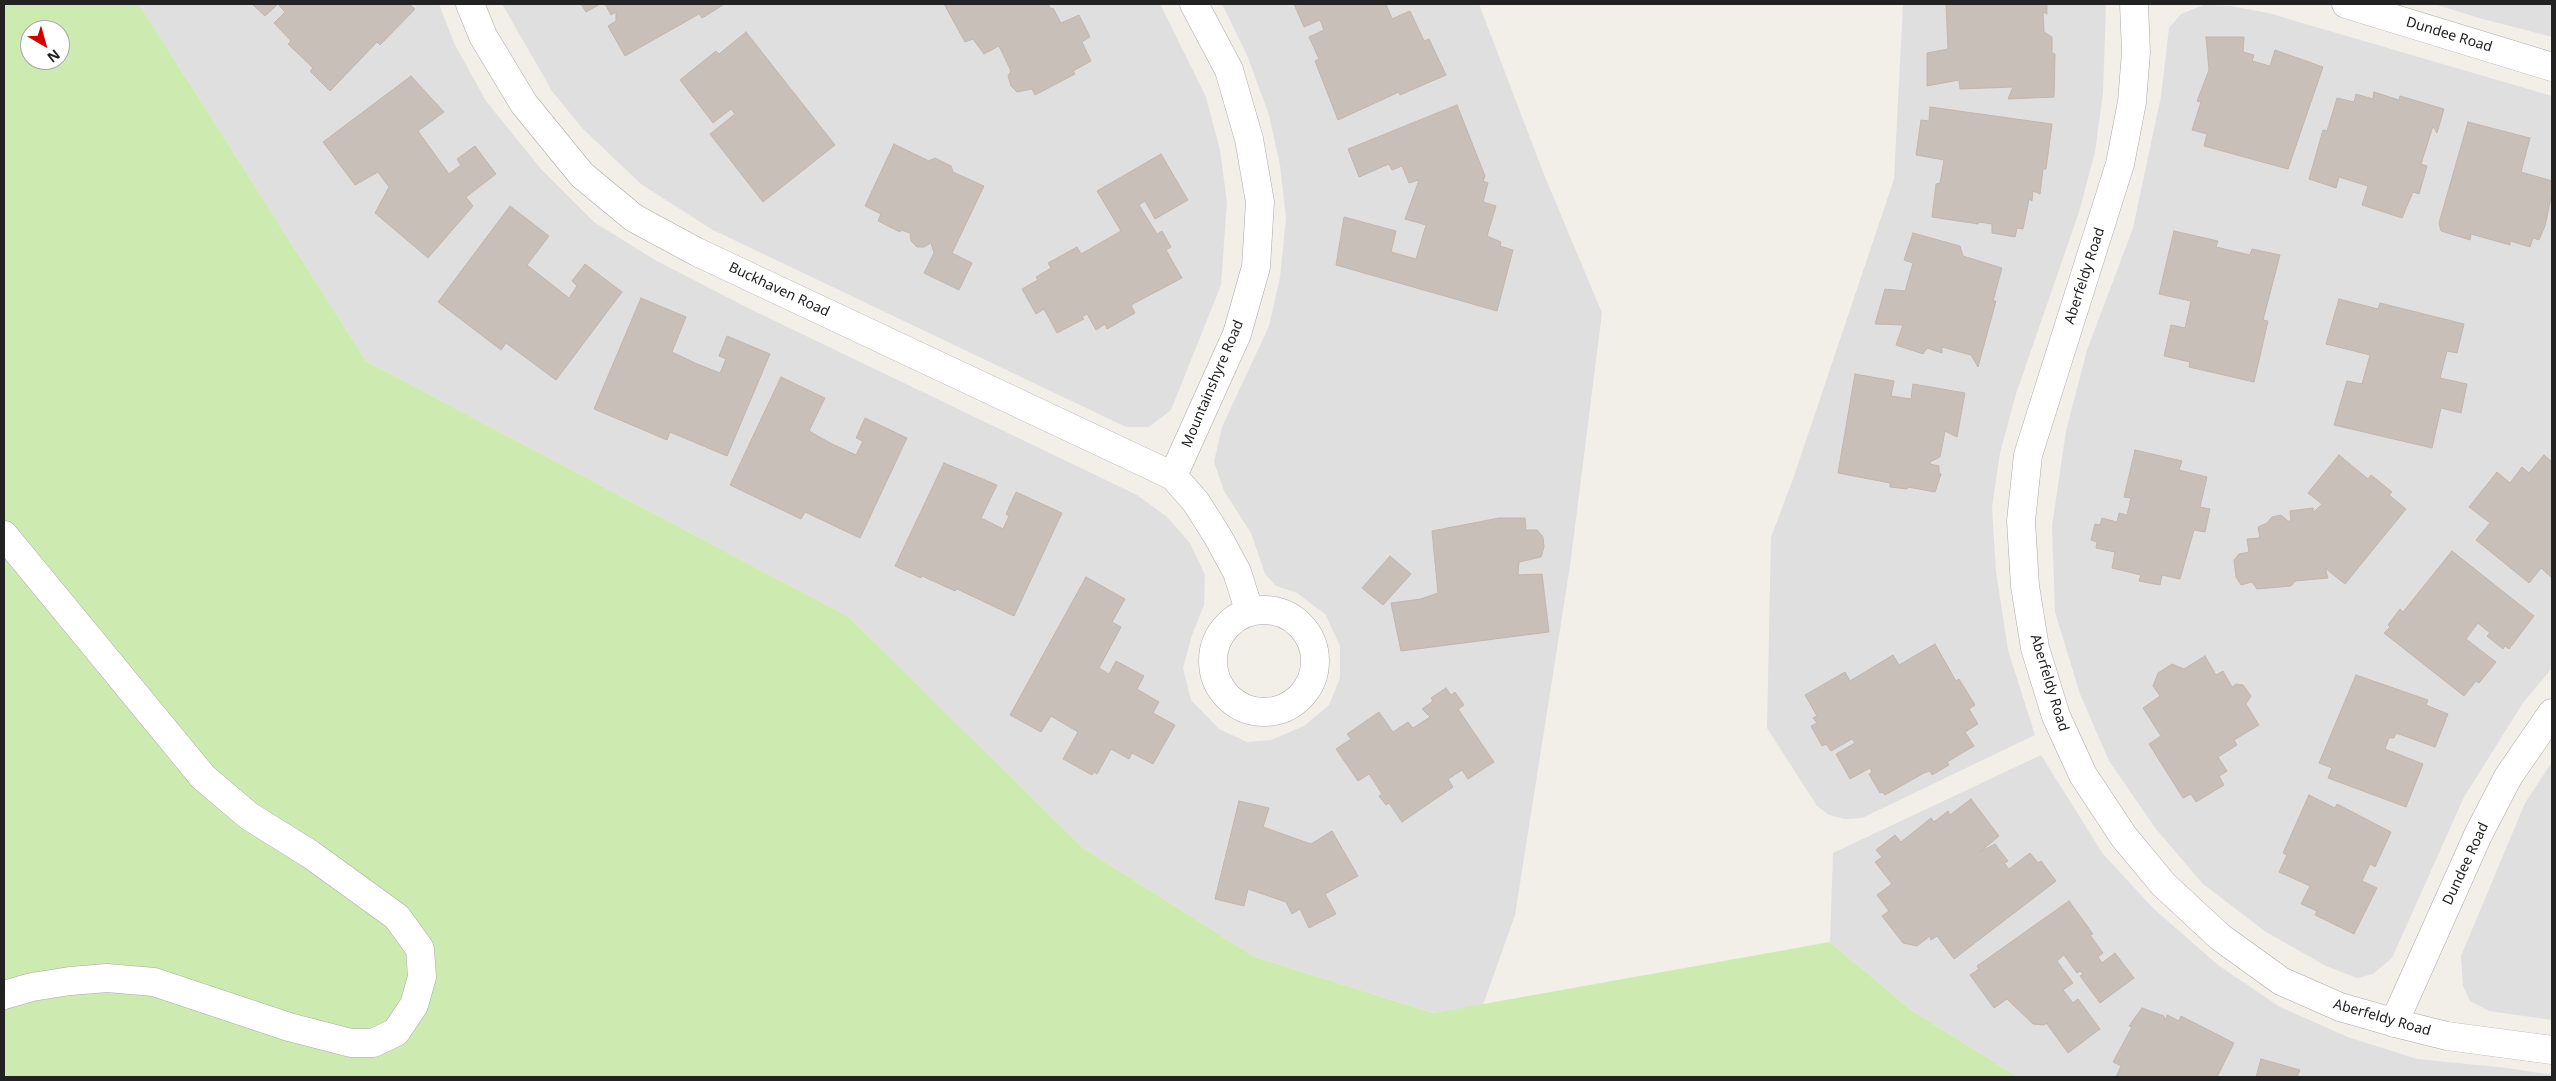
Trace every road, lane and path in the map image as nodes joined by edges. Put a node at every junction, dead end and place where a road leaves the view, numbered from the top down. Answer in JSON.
{"nodes":[{"id":1,"x":470,"y":4,"type":"edge"},
{"id":2,"x":1194,"y":4,"type":"edge"},
{"id":3,"x":2134,"y":4,"type":"edge"},
{"id":4,"x":2346,"y":4,"type":"edge"},
{"id":5,"x":2552,"y":67,"type":"edge"},
{"id":6,"x":1173,"y":476,"type":"junction"},
{"id":7,"x":4,"y":535,"type":"edge"},
{"id":8,"x":1249,"y":610,"type":"dead end"},
{"id":9,"x":2552,"y":713,"type":"edge"},
{"id":10,"x":4,"y":995,"type":"edge"},
{"id":11,"x":2394,"y":1023,"type":"junction"},
{"id":12,"x":2552,"y":1050,"type":"edge"}],
"edges":[{"from":1,"to":6,"type":"street","name":"Buckhaven Road"},
{"from":2,"to":6,"type":"street","name":"Mountainshyre Road"},
{"from":3,"to":11,"type":"street","name":"Aberfeldy Road"},
{"from":4,"to":5,"type":"street","name":"Dundee Road"},
{"from":6,"to":8,"type":"street"},
{"from":7,"to":10,"type":"street"},
{"from":9,"to":11,"type":"street","name":"Dundee Road"},
{"from":11,"to":12,"type":"street","name":"Aberfeldy Road"}]}
